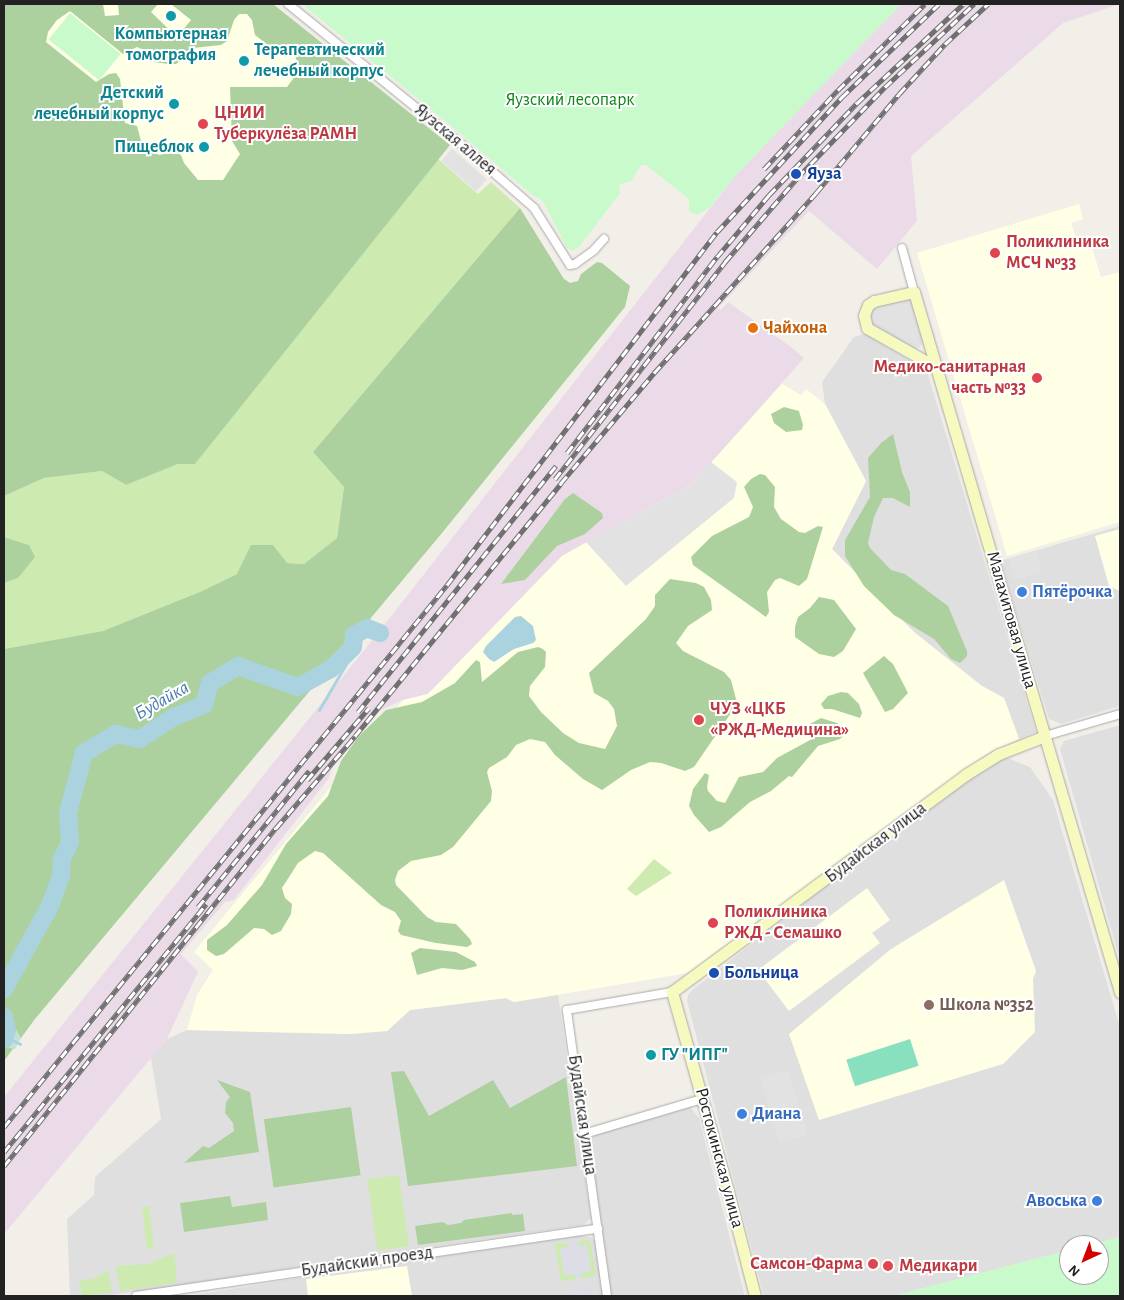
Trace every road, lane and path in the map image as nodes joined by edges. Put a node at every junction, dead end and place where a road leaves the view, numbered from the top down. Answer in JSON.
{"nodes":[{"id":1,"x":288,"y":4,"type":"edge"},
{"id":2,"x":604,"y":238,"type":"dead end"},
{"id":3,"x":902,"y":248,"type":"dead end"},
{"id":4,"x":914,"y":292,"type":"junction"},
{"id":5,"x":936,"y":367,"type":"junction"},
{"id":6,"x":1120,"y":714,"type":"edge"},
{"id":7,"x":1045,"y":736,"type":"junction"},
{"id":8,"x":672,"y":992,"type":"junction"},
{"id":9,"x":1120,"y":992,"type":"edge"},
{"id":10,"x":702,"y":1099,"type":"junction"},
{"id":11,"x":584,"y":1134,"type":"junction"},
{"id":12,"x":598,"y":1228,"type":"junction"},
{"id":13,"x":136,"y":1296,"type":"edge"},
{"id":14,"x":607,"y":1296,"type":"edge"},
{"id":15,"x":755,"y":1296,"type":"edge"}],
"edges":[{"from":1,"to":2,"type":"street","name":"Яузская аллея"},
{"from":3,"to":4,"type":"street","name":"Малахитовая улица"},
{"from":4,"to":5,"type":"street","name":"Малахитовая улица"},
{"from":4,"to":5,"type":"street"},
{"from":5,"to":7,"type":"street","name":"Малахитовая улица"},
{"from":6,"to":7,"type":"street","name":"Будайская улица"},
{"from":7,"to":8,"type":"street","name":"Будайская улица"},
{"from":7,"to":9,"type":"street","name":"Малахитовая улица"},
{"from":8,"to":10,"type":"street","name":"Ростокинская улица"},
{"from":8,"to":11,"type":"street","name":"Будайская улица"},
{"from":10,"to":11,"type":"street"},
{"from":10,"to":15,"type":"street","name":"Ростокинская улица"},
{"from":11,"to":12,"type":"street","name":"Будайская улица"},
{"from":12,"to":13,"type":"street","name":"Будайский проезд"},
{"from":12,"to":14,"type":"street","name":"Будайская улица"}]}
